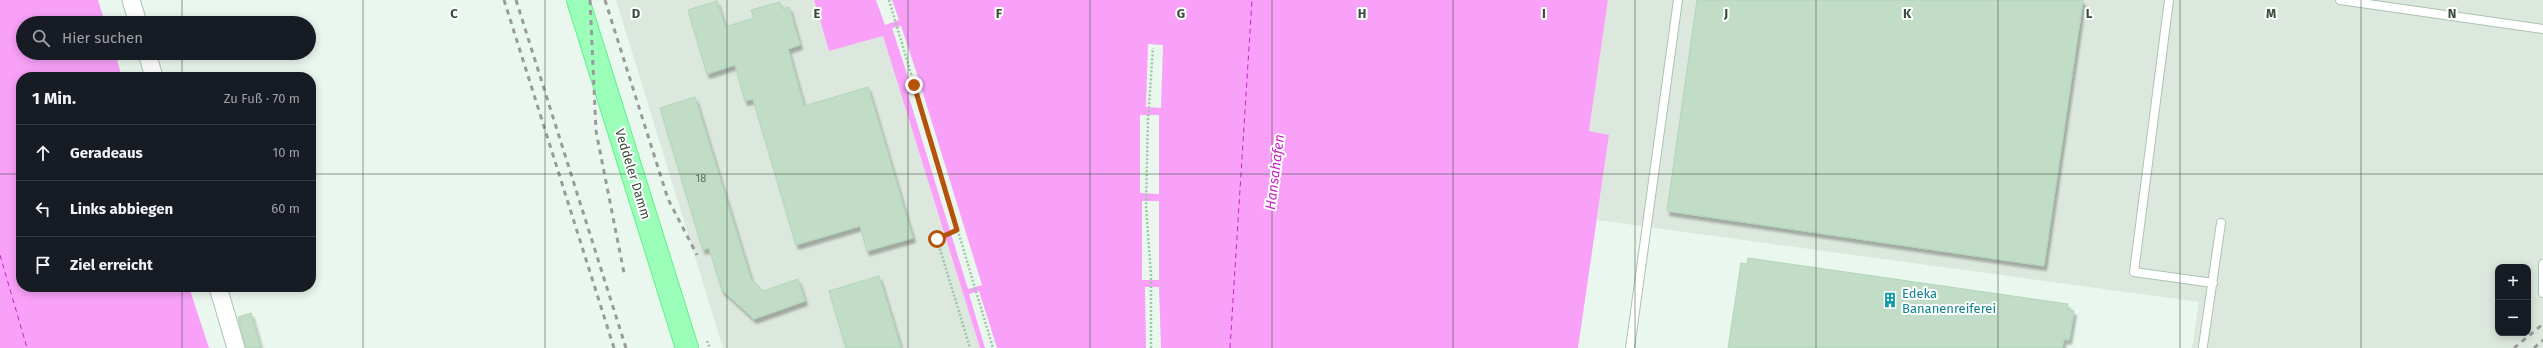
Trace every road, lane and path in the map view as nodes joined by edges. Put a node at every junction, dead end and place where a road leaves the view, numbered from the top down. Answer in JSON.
{"nodes":[{"id":1,"x":131,"y":0,"type":"edge"},
{"id":2,"x":578,"y":0,"type":"edge"},
{"id":3,"x":889,"y":0,"type":"edge"},
{"id":4,"x":1678,"y":0,"type":"edge"},
{"id":5,"x":2169,"y":0,"type":"edge"},
{"id":6,"x":2340,"y":0,"type":"edge"},
{"id":7,"x":136,"y":16,"type":"edge"},
{"id":8,"x":2543,"y":29,"type":"edge"},
{"id":9,"x":1153,"y":48,"type":"dead end"},
{"id":10,"x":149,"y":60,"type":"edge"},
{"id":11,"x":153,"y":72,"type":"edge"},
{"id":12,"x":2221,"y":223,"type":"dead end"},
{"id":13,"x":957,"y":230,"type":"junction"},
{"id":14,"x":2543,"y":264,"type":"edge"},
{"id":15,"x":2213,"y":283,"type":"junction"},
{"id":16,"x":219,"y":292,"type":"edge"},
{"id":17,"x":2543,"y":293,"type":"edge"},
{"id":18,"x":2203,"y":346,"type":"dead end"},
{"id":19,"x":1151,"y":347,"type":"edge"},
{"id":20,"x":236,"y":348,"type":"edge"},
{"id":21,"x":687,"y":348,"type":"edge"},
{"id":22,"x":970,"y":348,"type":"edge"},
{"id":23,"x":993,"y":348,"type":"edge"},
{"id":24,"x":1630,"y":348,"type":"edge"}],
"edges":[{"from":1,"to":7,"type":"street"},
{"from":2,"to":21,"type":"main road","name":"Veddeler Damm"},
{"from":3,"to":13,"type":"path"},
{"from":4,"to":24,"type":"lane"},
{"from":5,"to":15,"type":"lane"},
{"from":6,"to":8,"type":"lane"},
{"from":9,"to":19,"type":"path"},
{"from":10,"to":11,"type":"street"},
{"from":12,"to":15,"type":"lane"},
{"from":13,"to":22,"type":"path"},
{"from":13,"to":23,"type":"path"},
{"from":14,"to":17,"type":"lane"},
{"from":15,"to":18,"type":"lane"},
{"from":16,"to":20,"type":"street"}]}
